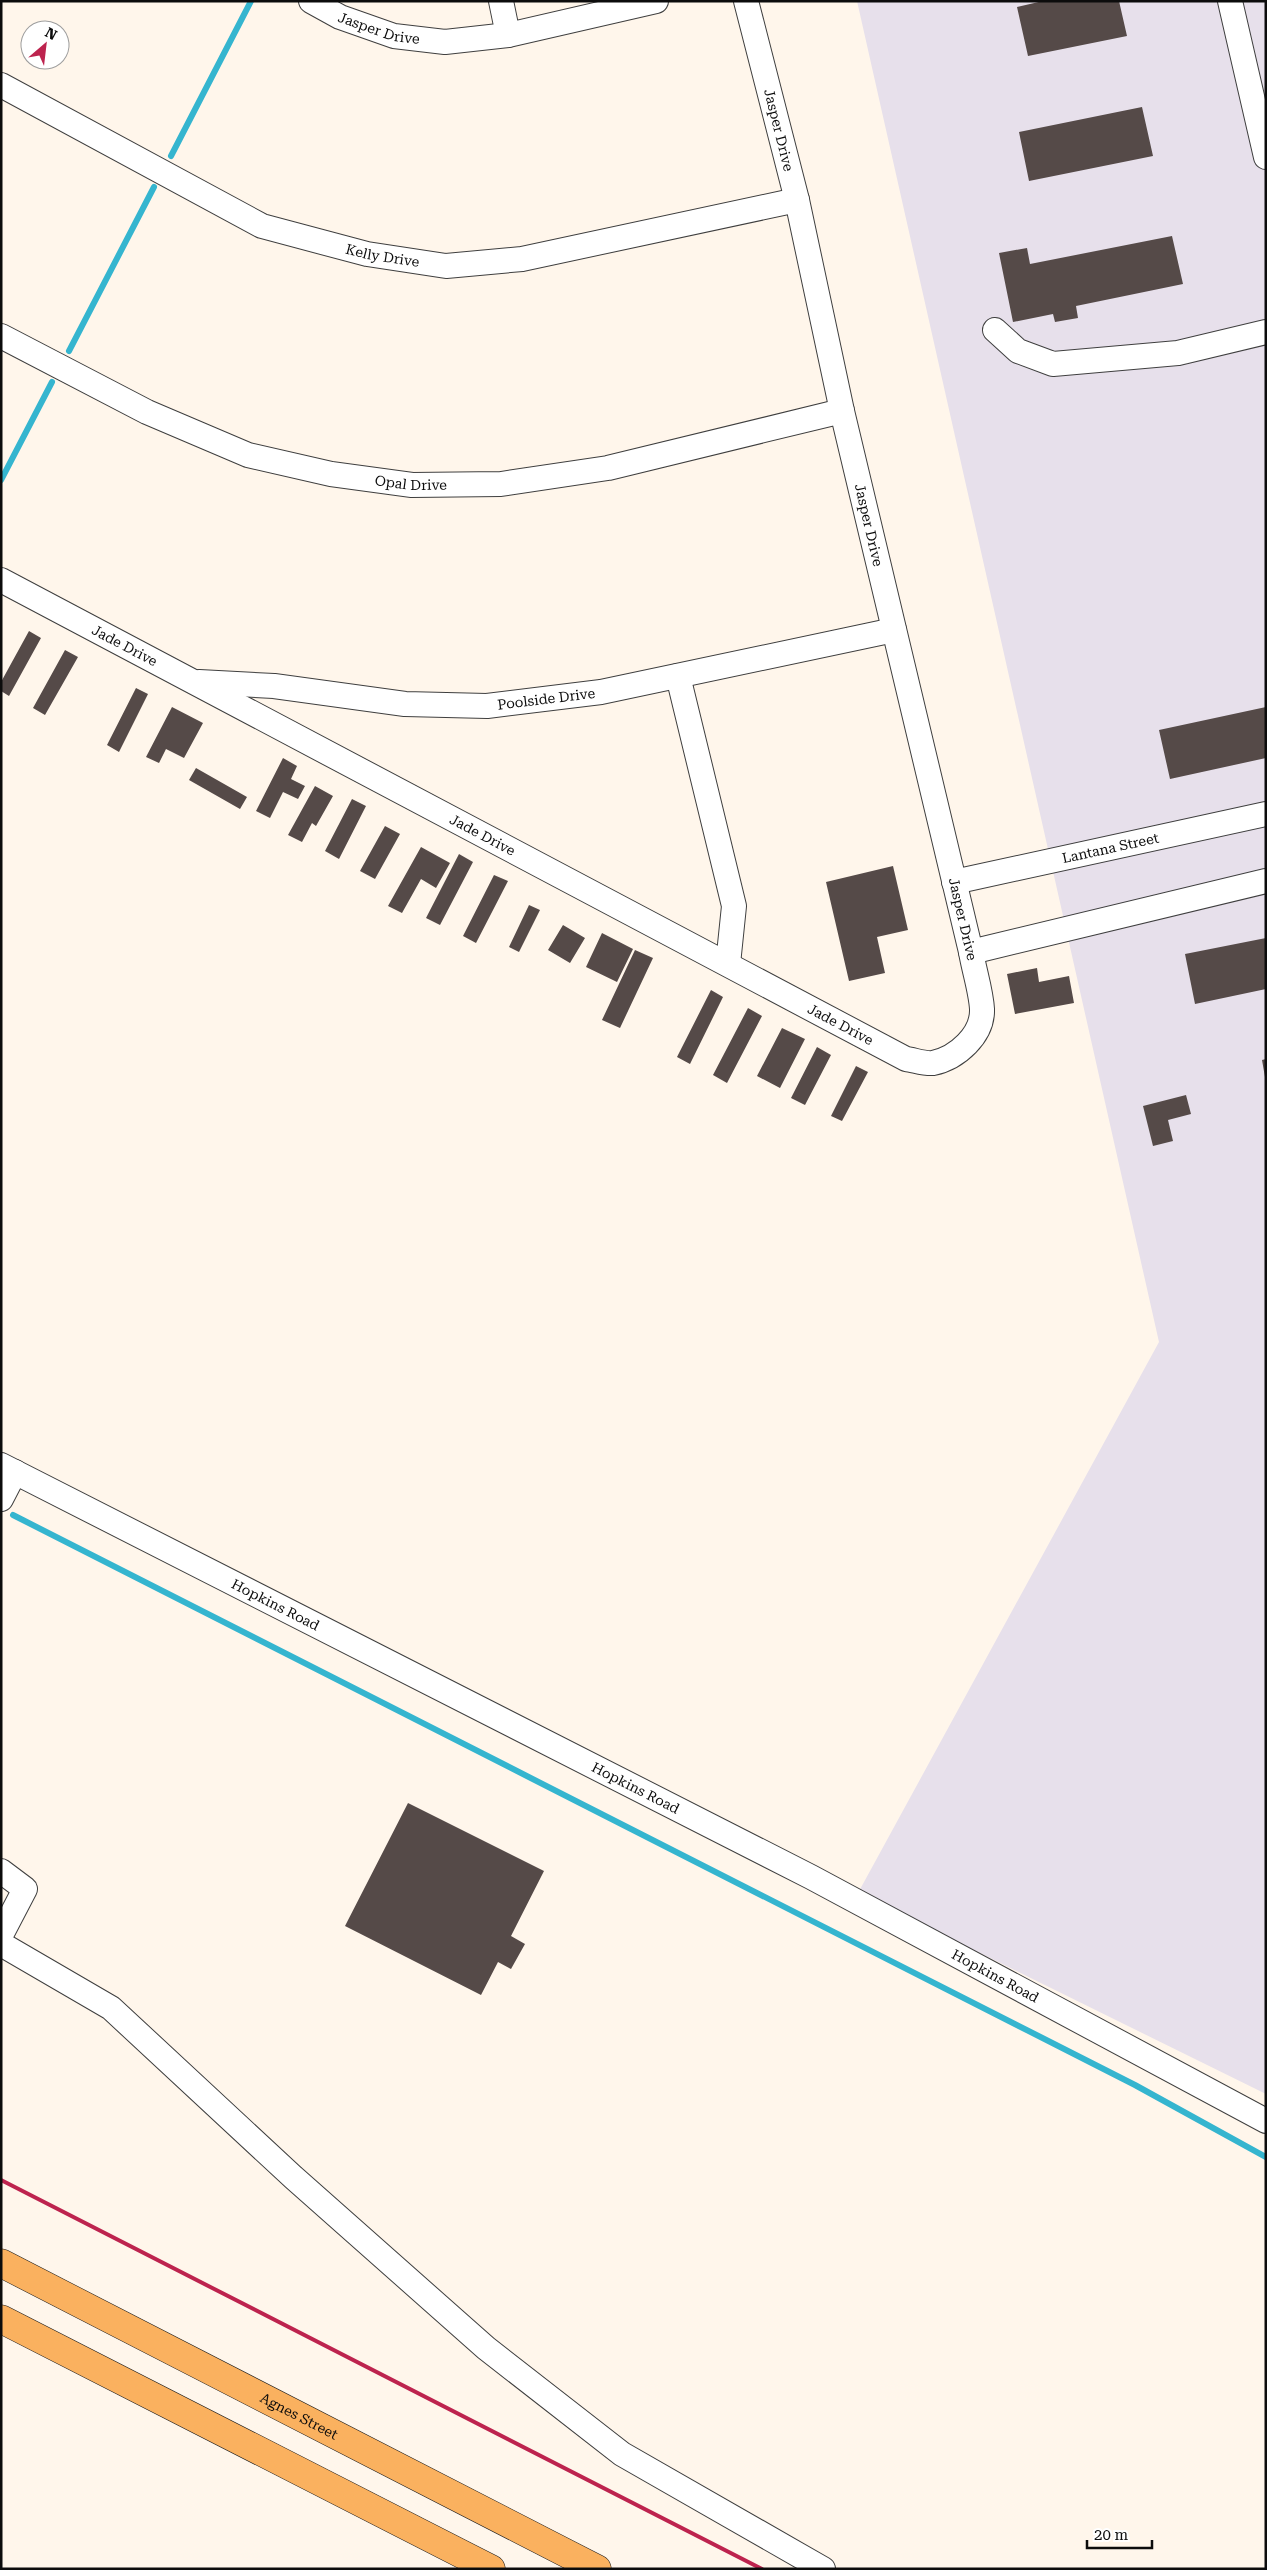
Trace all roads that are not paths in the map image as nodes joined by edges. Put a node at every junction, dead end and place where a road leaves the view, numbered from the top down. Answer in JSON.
{"nodes":[{"id":1,"x":311,"y":1,"type":"edge"},
{"id":2,"x":501,"y":1,"type":"edge"},
{"id":3,"x":656,"y":1,"type":"edge"},
{"id":4,"x":746,"y":1,"type":"edge"},
{"id":5,"x":1230,"y":1,"type":"edge"},
{"id":6,"x":508,"y":35,"type":"junction"},
{"id":7,"x":1,"y":84,"type":"edge"},
{"id":8,"x":1266,"y":157,"type":"edge"},
{"id":9,"x":797,"y":200,"type":"junction"},
{"id":10,"x":995,"y":330,"type":"dead end"},
{"id":11,"x":1266,"y":332,"type":"edge"},
{"id":12,"x":1,"y":336,"type":"edge"},
{"id":13,"x":842,"y":411,"type":"junction"},
{"id":14,"x":1,"y":580,"type":"edge"},
{"id":15,"x":894,"y":630,"type":"junction"},
{"id":16,"x":678,"y":676,"type":"junction"},
{"id":17,"x":194,"y":682,"type":"junction"},
{"id":18,"x":1266,"y":814,"type":"edge"},
{"id":19,"x":1266,"y":881,"type":"edge"},
{"id":20,"x":954,"y":882,"type":"junction"},
{"id":21,"x":971,"y":952,"type":"junction"},
{"id":22,"x":728,"y":964,"type":"junction"},
{"id":23,"x":966,"y":1045,"type":"joint"},
{"id":24,"x":8,"y":1469,"type":"edge"},
{"id":25,"x":1,"y":1499,"type":"edge"},
{"id":26,"x":1,"y":1870,"type":"edge"},
{"id":27,"x":1,"y":1935,"type":"edge"},
{"id":28,"x":1,"y":1944,"type":"edge"},
{"id":29,"x":1266,"y":2121,"type":"edge"},
{"id":30,"x":1,"y":2263,"type":"edge"},
{"id":31,"x":1,"y":2319,"type":"edge"},
{"id":32,"x":491,"y":2569,"type":"edge"},
{"id":33,"x":597,"y":2569,"type":"edge"},
{"id":34,"x":822,"y":2569,"type":"edge"}],
"edges":[{"from":1,"to":6,"type":"street","name":"Jasper Drive"},
{"from":2,"to":6,"type":"street"},
{"from":3,"to":6,"type":"street","name":"Jasper Drive"},
{"from":4,"to":9,"type":"street","name":"Jasper Drive"},
{"from":5,"to":8,"type":"street"},
{"from":7,"to":9,"type":"street","name":"Kelly Drive"},
{"from":9,"to":13,"type":"street","name":"Jasper Drive"},
{"from":10,"to":11,"type":"street"},
{"from":12,"to":13,"type":"street","name":"Opal Drive"},
{"from":13,"to":15,"type":"street","name":"Jasper Drive"},
{"from":14,"to":17,"type":"street","name":"Jade Drive"},
{"from":15,"to":16,"type":"street","name":"Poolside Drive"},
{"from":15,"to":20,"type":"street","name":"Jasper Drive"},
{"from":16,"to":17,"type":"street","name":"Poolside Drive"},
{"from":16,"to":22,"type":"street"},
{"from":17,"to":22,"type":"street","name":"Jade Drive"},
{"from":18,"to":20,"type":"street","name":"Lantana Street"},
{"from":19,"to":21,"type":"street"},
{"from":20,"to":21,"type":"street","name":"Jasper Drive"},
{"from":21,"to":23,"type":"street","name":"Jasper Drive"},
{"from":22,"to":23,"type":"street","name":"Jade Drive"},
{"from":24,"to":25,"type":"street"},
{"from":24,"to":29,"type":"street","name":"Hopkins Road"},
{"from":26,"to":27,"type":"street"},
{"from":28,"to":34,"type":"street"},
{"from":30,"to":33,"type":"main road","name":"Agnes Street"},
{"from":31,"to":32,"type":"main road"}]}
